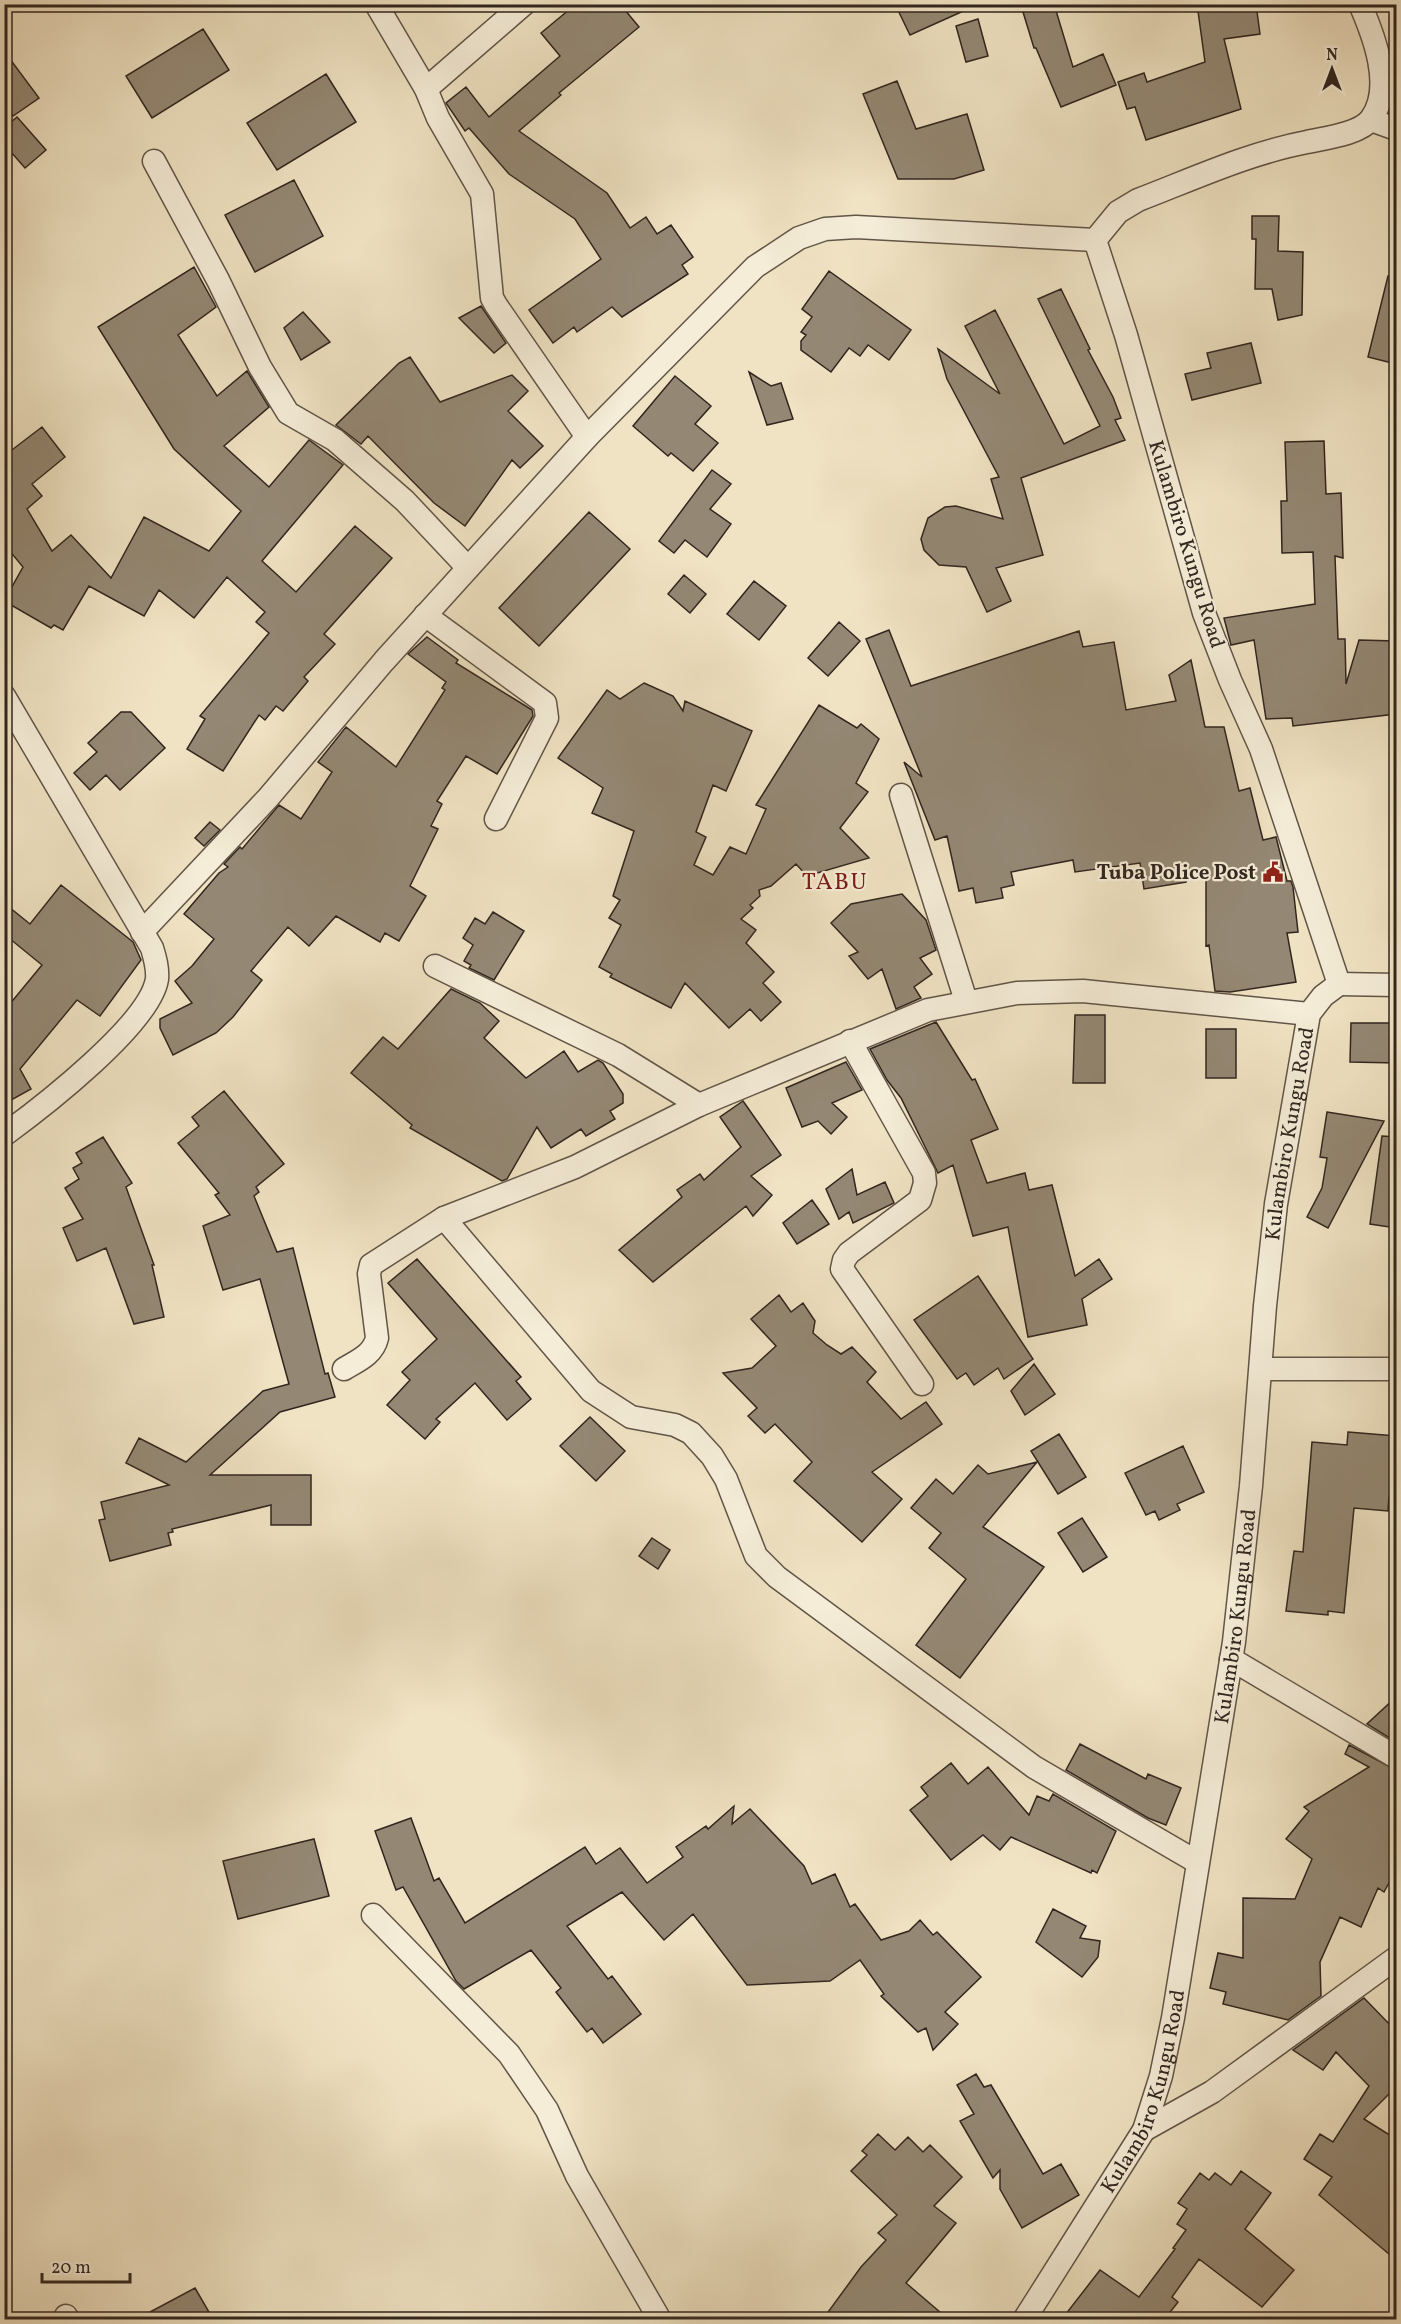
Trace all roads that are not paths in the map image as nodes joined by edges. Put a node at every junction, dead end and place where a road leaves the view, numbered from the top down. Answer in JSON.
{"nodes":[{"id":1,"x":376,"y":4,"type":"edge"},
{"id":2,"x":524,"y":4,"type":"edge"},
{"id":3,"x":1360,"y":4,"type":"edge"},
{"id":4,"x":426,"y":89,"type":"junction"},
{"id":5,"x":1371,"y":120,"type":"junction"},
{"id":6,"x":1396,"y":129,"type":"edge"},
{"id":7,"x":154,"y":161,"type":"dead end"},
{"id":8,"x":1095,"y":240,"type":"junction"},
{"id":9,"x":587,"y":437,"type":"junction"},
{"id":10,"x":468,"y":568,"type":"junction"},
{"id":11,"x":425,"y":615,"type":"junction"},
{"id":12,"x":4,"y":696,"type":"edge"},
{"id":13,"x":901,"y":795,"type":"dead end"},
{"id":14,"x":496,"y":819,"type":"dead end"},
{"id":15,"x":141,"y":932,"type":"junction"},
{"id":16,"x":435,"y":966,"type":"dead end"},
{"id":17,"x":1339,"y":984,"type":"junction"},
{"id":18,"x":1396,"y":985,"type":"edge"},
{"id":19,"x":966,"y":1001,"type":"junction"},
{"id":20,"x":1310,"y":1014,"type":"junction"},
{"id":21,"x":850,"y":1041,"type":"junction"},
{"id":22,"x":699,"y":1105,"type":"junction"},
{"id":23,"x":4,"y":1135,"type":"edge"},
{"id":24,"x":444,"y":1218,"type":"junction"},
{"id":25,"x":344,"y":1369,"type":"dead end"},
{"id":26,"x":1262,"y":1369,"type":"junction"},
{"id":27,"x":1396,"y":1369,"type":"edge"},
{"id":28,"x":922,"y":1384,"type":"dead end"},
{"id":29,"x":1231,"y":1659,"type":"junction"},
{"id":30,"x":1396,"y":1757,"type":"edge"},
{"id":31,"x":1197,"y":1862,"type":"junction"},
{"id":32,"x":373,"y":1915,"type":"dead end"},
{"id":33,"x":1396,"y":1958,"type":"edge"},
{"id":34,"x":1144,"y":2130,"type":"junction"},
{"id":35,"x":660,"y":2319,"type":"edge"},
{"id":36,"x":1024,"y":2319,"type":"edge"}],
"edges":[{"from":1,"to":4,"type":"street"},
{"from":2,"to":4,"type":"street"},
{"from":3,"to":5,"type":"street"},
{"from":4,"to":9,"type":"street"},
{"from":5,"to":6,"type":"street"},
{"from":5,"to":8,"type":"street"},
{"from":7,"to":10,"type":"street"},
{"from":8,"to":9,"type":"street"},
{"from":8,"to":17,"type":"street","name":"Kulambiro Kungu Road"},
{"from":9,"to":10,"type":"street"},
{"from":10,"to":11,"type":"street"},
{"from":11,"to":14,"type":"street"},
{"from":11,"to":15,"type":"street"},
{"from":12,"to":15,"type":"street"},
{"from":13,"to":19,"type":"street"},
{"from":15,"to":23,"type":"street"},
{"from":16,"to":22,"type":"street"},
{"from":17,"to":18,"type":"street"},
{"from":17,"to":20,"type":"street","name":"Kulambiro Kungu Road"},
{"from":19,"to":20,"type":"street"},
{"from":19,"to":21,"type":"street"},
{"from":20,"to":26,"type":"street","name":"Kulambiro Kungu Road"},
{"from":21,"to":22,"type":"street"},
{"from":21,"to":28,"type":"street"},
{"from":22,"to":24,"type":"street"},
{"from":24,"to":25,"type":"street"},
{"from":24,"to":31,"type":"street"},
{"from":26,"to":27,"type":"street"},
{"from":26,"to":29,"type":"street","name":"Kulambiro Kungu Road"},
{"from":29,"to":30,"type":"street"},
{"from":29,"to":31,"type":"street","name":"Kulambiro Kungu Road"},
{"from":31,"to":34,"type":"street","name":"Kulambiro Kungu Road"},
{"from":32,"to":35,"type":"street"},
{"from":33,"to":34,"type":"street"},
{"from":34,"to":36,"type":"street","name":"Kulambiro Kungu Road"}]}
